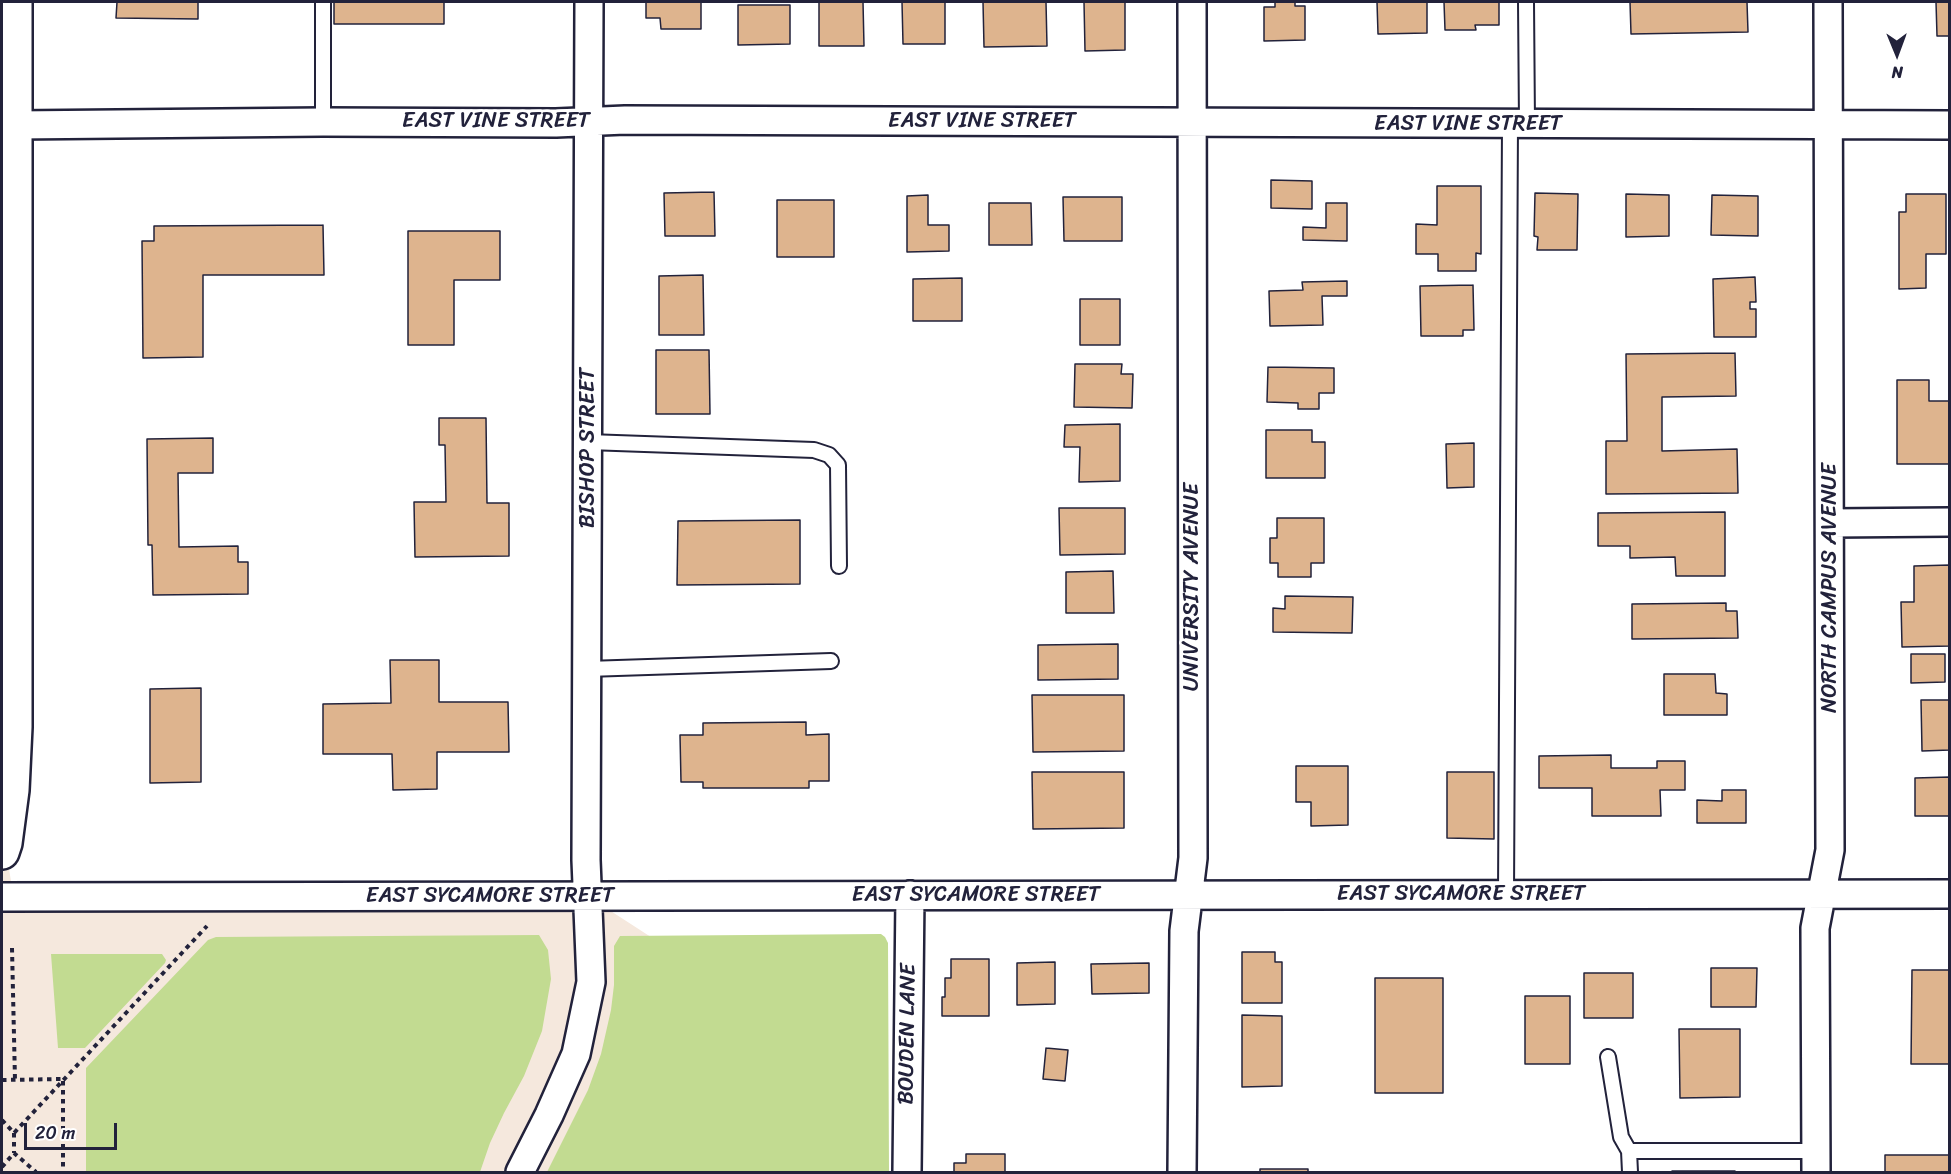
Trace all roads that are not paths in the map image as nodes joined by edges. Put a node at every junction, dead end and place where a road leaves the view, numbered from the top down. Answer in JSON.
{"nodes":[{"id":1,"x":15,"y":2,"type":"edge"},
{"id":2,"x":323,"y":2,"type":"edge"},
{"id":3,"x":589,"y":2,"type":"edge"},
{"id":4,"x":1192,"y":2,"type":"edge"},
{"id":5,"x":1526,"y":2,"type":"edge"},
{"id":6,"x":1828,"y":2,"type":"edge"},
{"id":7,"x":589,"y":121,"type":"junction"},
{"id":8,"x":323,"y":122,"type":"junction"},
{"id":9,"x":1192,"y":122,"type":"junction"},
{"id":10,"x":1518,"y":124,"type":"junction"},
{"id":11,"x":15,"y":125,"type":"junction"},
{"id":12,"x":1828,"y":125,"type":"junction"},
{"id":13,"x":1950,"y":125,"type":"edge"},
{"id":14,"x":8,"y":302,"type":"edge"},
{"id":15,"x":588,"y":442,"type":"junction"},
{"id":16,"x":1950,"y":522,"type":"edge"},
{"id":17,"x":1831,"y":523,"type":"junction"},
{"id":18,"x":839,"y":566,"type":"dead end"},
{"id":19,"x":831,"y":661,"type":"dead end"},
{"id":20,"x":587,"y":669,"type":"junction"},
{"id":21,"x":2,"y":852,"type":"edge"},
{"id":22,"x":1506,"y":894,"type":"junction"},
{"id":23,"x":1822,"y":894,"type":"junction"},
{"id":24,"x":1950,"y":894,"type":"edge"},
{"id":25,"x":586,"y":895,"type":"junction"},
{"id":26,"x":909,"y":895,"type":"junction"},
{"id":27,"x":1188,"y":895,"type":"junction"},
{"id":28,"x":2,"y":897,"type":"edge"},
{"id":29,"x":1608,"y":1057,"type":"dead end"},
{"id":30,"x":1629,"y":1151,"type":"junction"},
{"id":31,"x":1816,"y":1162,"type":"edge"},
{"id":32,"x":520,"y":1173,"type":"edge"},
{"id":33,"x":907,"y":1173,"type":"edge"},
{"id":34,"x":1182,"y":1173,"type":"edge"},
{"id":35,"x":1630,"y":1173,"type":"edge"}],
"edges":[{"from":1,"to":11,"type":"street"},
{"from":2,"to":8,"type":"lane"},
{"from":3,"to":7,"type":"street","name":"BISHOP STREET"},
{"from":4,"to":9,"type":"street","name":"UNIVERSITY AVENUE"},
{"from":5,"to":10,"type":"lane"},
{"from":6,"to":12,"type":"street","name":"NORTH CAMPUS AVENUE"},
{"from":7,"to":8,"type":"street","name":"EAST VINE STREET"},
{"from":7,"to":9,"type":"street","name":"EAST VINE STREET"},
{"from":7,"to":15,"type":"street","name":"BISHOP STREET"},
{"from":8,"to":11,"type":"street","name":"EAST VINE STREET"},
{"from":9,"to":10,"type":"street","name":"EAST VINE STREET"},
{"from":9,"to":27,"type":"street","name":"UNIVERSITY AVENUE"},
{"from":10,"to":12,"type":"street","name":"EAST VINE STREET"},
{"from":10,"to":22,"type":"lane"},
{"from":11,"to":14,"type":"street"},
{"from":12,"to":13,"type":"street","name":"EAST VINE STREET"},
{"from":12,"to":17,"type":"street","name":"NORTH CAMPUS AVENUE"},
{"from":14,"to":21,"type":"street"},
{"from":15,"to":18,"type":"lane"},
{"from":15,"to":20,"type":"street","name":"BISHOP STREET"},
{"from":16,"to":17,"type":"street"},
{"from":17,"to":23,"type":"street","name":"NORTH CAMPUS AVENUE"},
{"from":19,"to":20,"type":"lane"},
{"from":20,"to":25,"type":"street","name":"BISHOP STREET"},
{"from":22,"to":23,"type":"street","name":"EAST SYCAMORE STREET"},
{"from":22,"to":27,"type":"street","name":"EAST SYCAMORE STREET"},
{"from":23,"to":24,"type":"street","name":"EAST SYCAMORE STREET"},
{"from":23,"to":31,"type":"street","name":"NORTH CAMPUS AVENUE"},
{"from":25,"to":26,"type":"street","name":"EAST SYCAMORE STREET"},
{"from":25,"to":28,"type":"street","name":"EAST SYCAMORE STREET"},
{"from":25,"to":32,"type":"street","name":"BISHOP STREET"},
{"from":26,"to":27,"type":"street","name":"EAST SYCAMORE STREET"},
{"from":26,"to":33,"type":"street","name":"BOUDEN LANE"},
{"from":27,"to":34,"type":"street","name":"UNIVERSITY AVENUE"},
{"from":29,"to":30,"type":"lane"},
{"from":30,"to":31,"type":"lane"},
{"from":30,"to":35,"type":"lane"}]}
